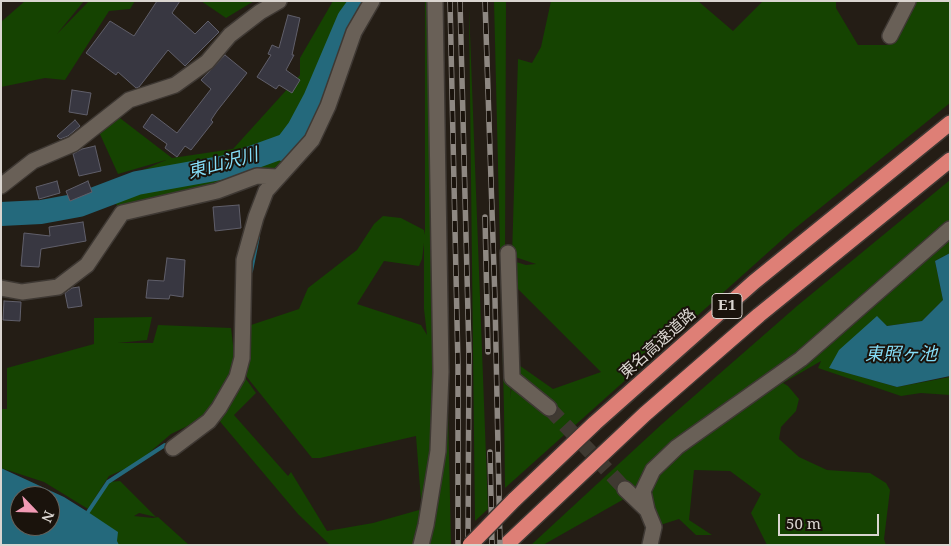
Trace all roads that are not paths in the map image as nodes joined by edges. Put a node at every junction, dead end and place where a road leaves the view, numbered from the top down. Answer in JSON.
{"nodes":[{"id":1,"x":279,"y":1,"type":"edge"},
{"id":2,"x":372,"y":1,"type":"edge"},
{"id":3,"x":435,"y":1,"type":"edge"},
{"id":4,"x":908,"y":1,"type":"edge"},
{"id":5,"x":890,"y":36,"type":"dead end"},
{"id":6,"x":950,"y":123,"type":"edge"},
{"id":7,"x":950,"y":160,"type":"edge"},
{"id":8,"x":278,"y":177,"type":"junction"},
{"id":9,"x":1,"y":186,"type":"edge"},
{"id":10,"x":950,"y":229,"type":"edge"},
{"id":11,"x":508,"y":253,"type":"dead end"},
{"id":12,"x":1,"y":288,"type":"edge"},
{"id":13,"x":549,"y":408,"type":"tunnel mouth"},
{"id":14,"x":173,"y":448,"type":"dead end"},
{"id":15,"x":625,"y":489,"type":"tunnel mouth"},
{"id":16,"x":647,"y":510,"type":"junction"},
{"id":17,"x":421,"y":545,"type":"edge"},
{"id":18,"x":470,"y":545,"type":"edge"},
{"id":19,"x":506,"y":545,"type":"edge"},
{"id":20,"x":650,"y":545,"type":"edge"}],
"edges":[{"from":1,"to":9,"type":"street"},
{"from":2,"to":8,"type":"street"},
{"from":3,"to":17,"type":"street"},
{"from":4,"to":5,"type":"street"},
{"from":6,"to":18,"type":"highway","name":"東名高速道路","number":"E1","bridge":true},
{"from":7,"to":19,"type":"highway","number":"E1"},
{"from":8,"to":12,"type":"street"},
{"from":8,"to":14,"type":"street"},
{"from":10,"to":16,"type":"street"},
{"from":11,"to":13,"type":"street"},
{"from":15,"to":16,"type":"street"},
{"from":16,"to":20,"type":"street"}]}
